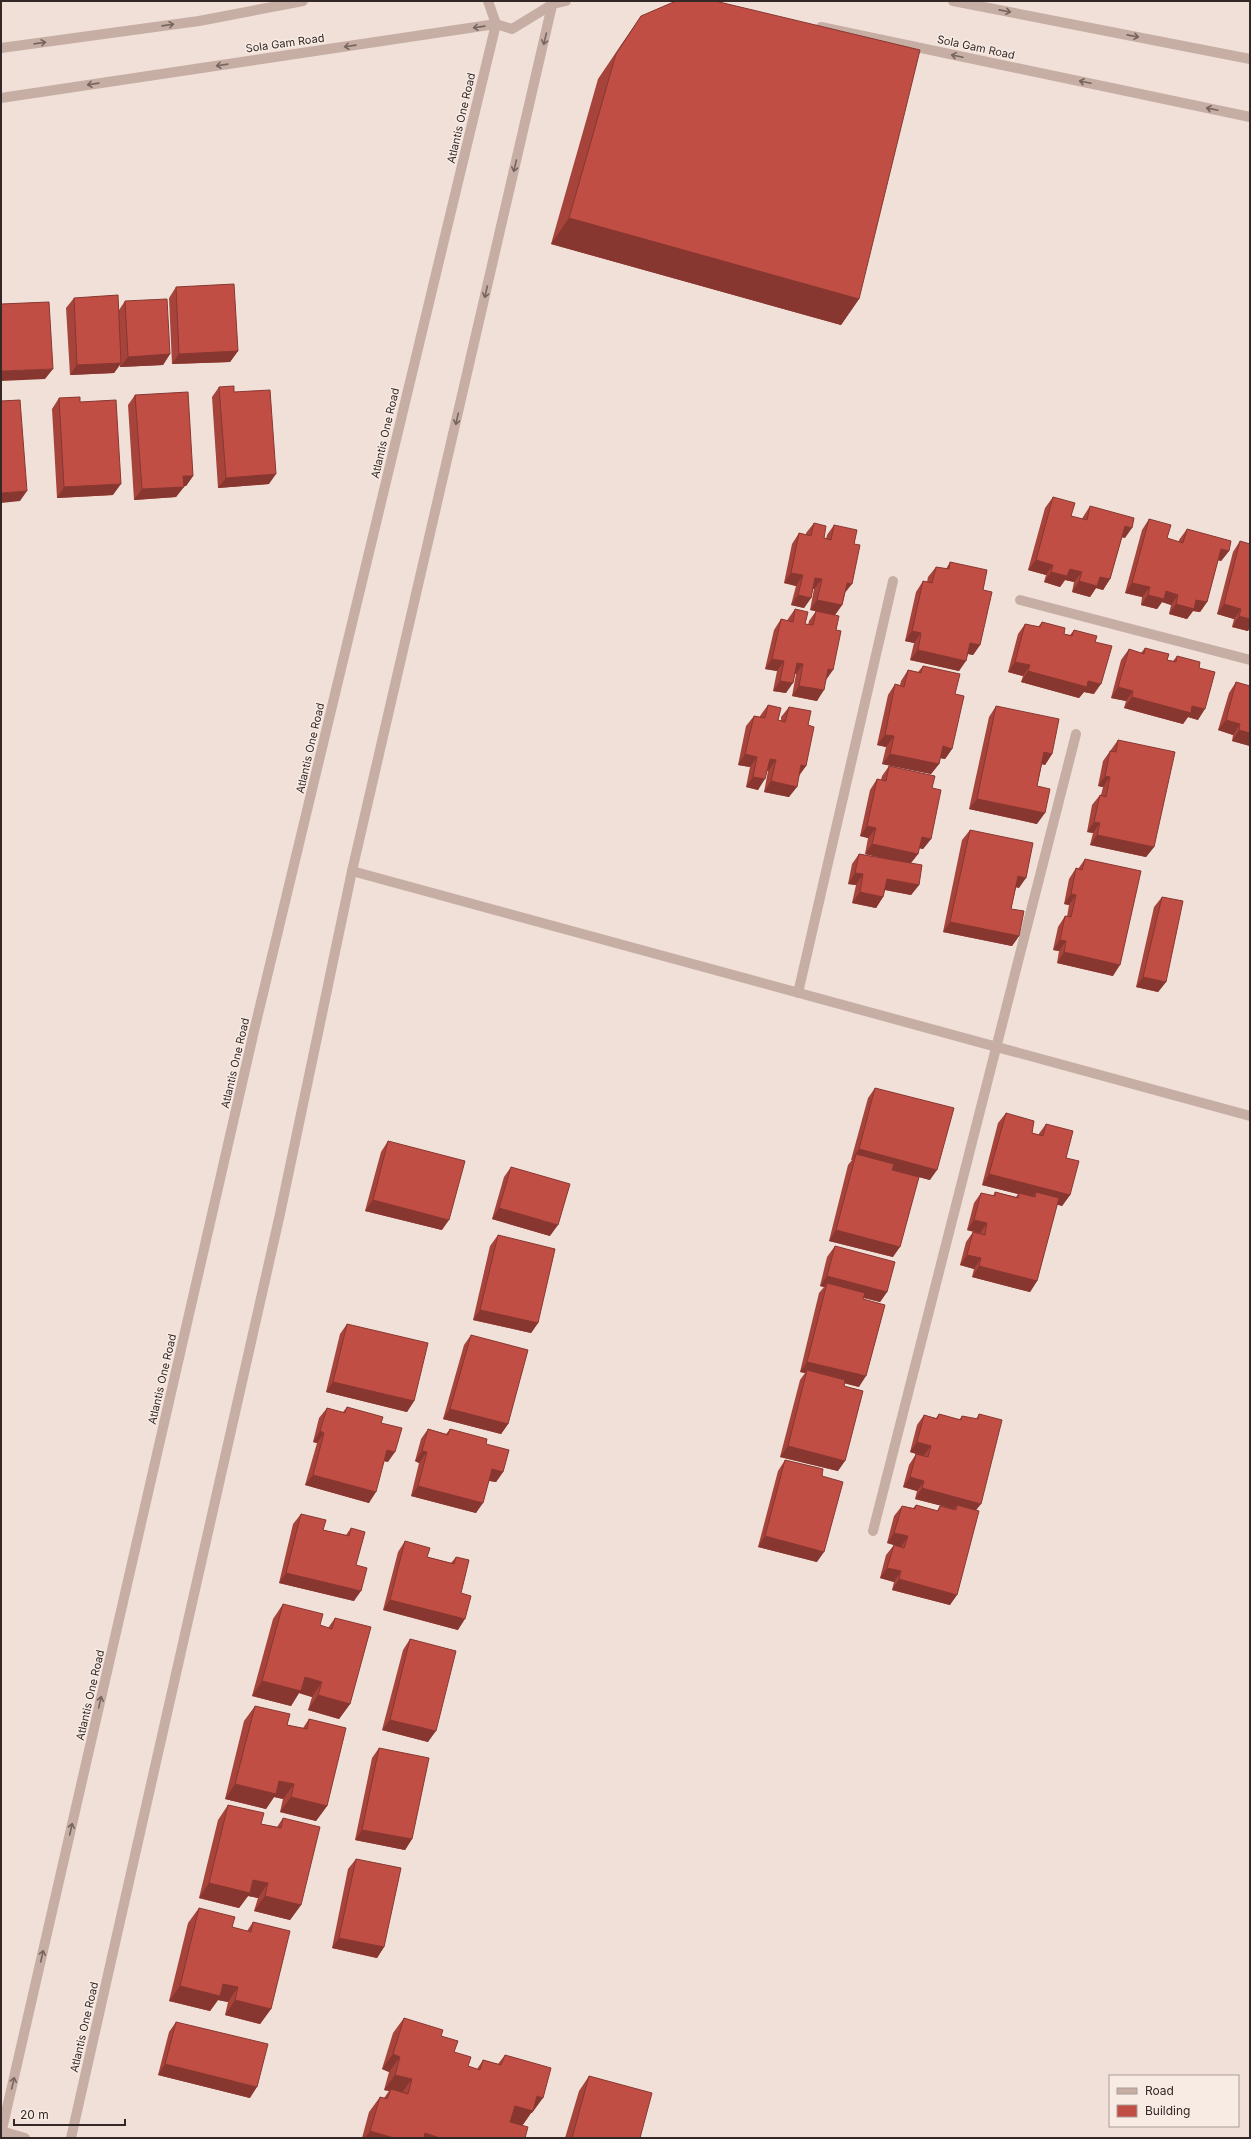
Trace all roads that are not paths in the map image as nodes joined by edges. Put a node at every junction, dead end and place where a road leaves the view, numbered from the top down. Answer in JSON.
{"nodes":[{"id":1,"x":303,"y":1,"type":"edge"},
{"id":2,"x":488,"y":1,"type":"edge"},
{"id":3,"x":566,"y":1,"type":"edge"},
{"id":4,"x":953,"y":1,"type":"edge"},
{"id":5,"x":553,"y":2,"type":"edge"},
{"id":6,"x":496,"y":24,"type":"junction"},
{"id":7,"x":813,"y":26,"type":"edge"},
{"id":8,"x":1,"y":48,"type":"edge"},
{"id":9,"x":1250,"y":59,"type":"edge"},
{"id":10,"x":1,"y":98,"type":"edge"},
{"id":11,"x":1250,"y":117,"type":"edge"},
{"id":12,"x":893,"y":581,"type":"dead end"},
{"id":13,"x":1020,"y":600,"type":"dead end"},
{"id":14,"x":1250,"y":660,"type":"edge"},
{"id":15,"x":1076,"y":734,"type":"dead end"},
{"id":16,"x":352,"y":871,"type":"junction"},
{"id":17,"x":798,"y":993,"type":"junction"},
{"id":18,"x":995,"y":1046,"type":"junction"},
{"id":19,"x":1250,"y":1116,"type":"edge"},
{"id":20,"x":873,"y":1531,"type":"dead end"},
{"id":21,"x":1,"y":2132,"type":"edge"},
{"id":22,"x":25,"y":2138,"type":"edge"},
{"id":23,"x":71,"y":2138,"type":"edge"}],
"edges":[{"from":8,"to":1,"type":"street","one_way":true},
{"from":2,"to":6,"type":"street"},
{"from":3,"to":5,"type":"street","name":"Sola Gam Road"},
{"from":4,"to":9,"type":"street","one_way":true},
{"from":5,"to":6,"type":"street","name":"Sola Gam Road"},
{"from":5,"to":16,"type":"street","name":"Atlantis One Road","one_way":true},
{"from":6,"to":10,"type":"street","name":"Sola Gam Road","one_way":true},
{"from":21,"to":6,"type":"street","name":"Atlantis One Road","one_way":true},
{"from":11,"to":7,"type":"street","name":"Sola Gam Road","one_way":true},
{"from":12,"to":17,"type":"street"},
{"from":13,"to":14,"type":"street"},
{"from":15,"to":18,"type":"street"},
{"from":16,"to":17,"type":"street"},
{"from":16,"to":23,"type":"street","name":"Atlantis One Road"},
{"from":17,"to":18,"type":"street"},
{"from":18,"to":19,"type":"street"},
{"from":18,"to":20,"type":"street"},
{"from":21,"to":22,"type":"street"}]}
